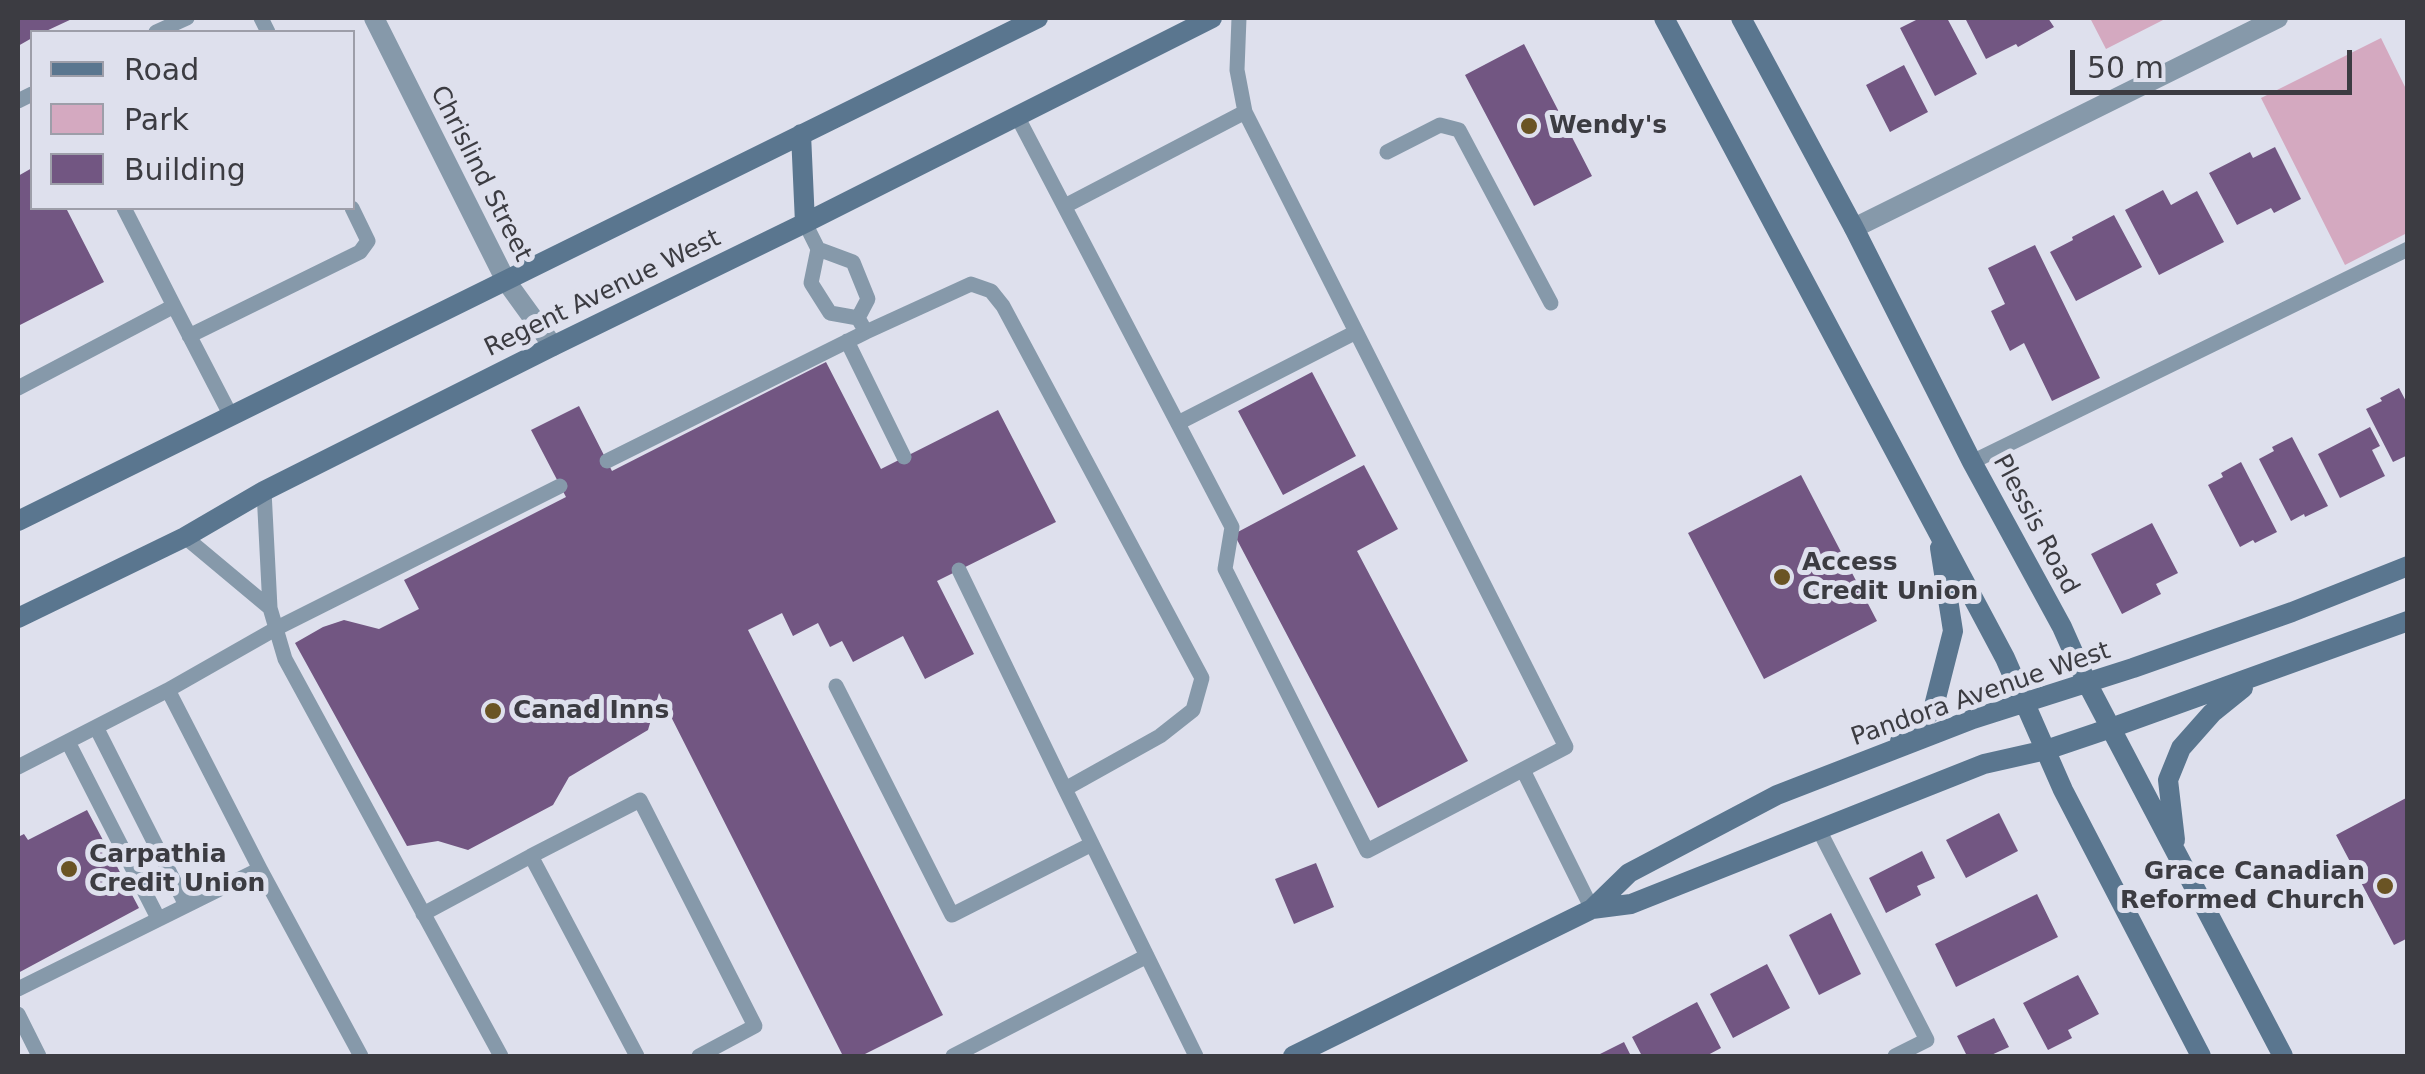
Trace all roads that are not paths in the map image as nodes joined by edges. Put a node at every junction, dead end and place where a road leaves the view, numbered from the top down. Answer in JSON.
{"nodes":[{"id":1,"x":187,"y":18,"type":"edge"},
{"id":2,"x":374,"y":18,"type":"edge"},
{"id":3,"x":1038,"y":18,"type":"edge"},
{"id":4,"x":1212,"y":18,"type":"edge"},
{"id":5,"x":1240,"y":18,"type":"edge"},
{"id":6,"x":1664,"y":18,"type":"edge"},
{"id":7,"x":1741,"y":18,"type":"edge"},
{"id":8,"x":2278,"y":18,"type":"edge"},
{"id":9,"x":160,"y":30,"type":"edge"},
{"id":10,"x":1245,"y":112,"type":"junction"},
{"id":11,"x":1017,"y":116,"type":"junction"},
{"id":12,"x":801,"y":134,"type":"junction"},
{"id":13,"x":1388,"y":152,"type":"dead end"},
{"id":14,"x":1064,"y":206,"type":"junction"},
{"id":15,"x":125,"y":210,"type":"edge"},
{"id":16,"x":353,"y":210,"type":"edge"},
{"id":17,"x":805,"y":223,"type":"junction"},
{"id":18,"x":1854,"y":228,"type":"junction"},
{"id":19,"x":2408,"y":248,"type":"edge"},
{"id":20,"x":818,"y":249,"type":"junction"},
{"id":21,"x":506,"y":281,"type":"junction"},
{"id":22,"x":1551,"y":303,"type":"dead end"},
{"id":23,"x":174,"y":306,"type":"junction"},
{"id":24,"x":862,"y":325,"type":"junction"},
{"id":25,"x":1356,"y":332,"type":"junction"},
{"id":26,"x":190,"y":336,"type":"junction"},
{"id":27,"x":847,"y":341,"type":"junction"},
{"id":28,"x":553,"y":346,"type":"junction"},
{"id":29,"x":18,"y":388,"type":"edge"},
{"id":30,"x":231,"y":416,"type":"junction"},
{"id":31,"x":1178,"y":424,"type":"junction"},
{"id":32,"x":904,"y":457,"type":"dead end"},
{"id":33,"x":607,"y":461,"type":"dead end"},
{"id":34,"x":1972,"y":462,"type":"junction"},
{"id":35,"x":560,"y":486,"type":"dead end"},
{"id":36,"x":264,"y":492,"type":"junction"},
{"id":37,"x":18,"y":520,"type":"edge"},
{"id":38,"x":1938,"y":532,"type":"junction"},
{"id":39,"x":185,"y":536,"type":"junction"},
{"id":40,"x":2408,"y":566,"type":"edge"},
{"id":41,"x":959,"y":570,"type":"dead end"},
{"id":42,"x":270,"y":608,"type":"junction"},
{"id":43,"x":18,"y":618,"type":"edge"},
{"id":44,"x":2408,"y":621,"type":"edge"},
{"id":45,"x":277,"y":628,"type":"junction"},
{"id":46,"x":2257,"y":676,"type":"junction"},
{"id":47,"x":2086,"y":682,"type":"junction"},
{"id":48,"x":836,"y":686,"type":"dead end"},
{"id":49,"x":168,"y":690,"type":"junction"},
{"id":50,"x":2024,"y":701,"type":"junction"},
{"id":51,"x":96,"y":727,"type":"junction"},
{"id":52,"x":2112,"y":728,"type":"junction"},
{"id":53,"x":68,"y":742,"type":"junction"},
{"id":54,"x":2046,"y":750,"type":"junction"},
{"id":55,"x":1882,"y":754,"type":"junction"},
{"id":56,"x":18,"y":766,"type":"edge"},
{"id":57,"x":1523,"y":770,"type":"junction"},
{"id":58,"x":1065,"y":789,"type":"junction"},
{"id":59,"x":1819,"y":830,"type":"junction"},
{"id":60,"x":1092,"y":844,"type":"junction"},
{"id":61,"x":531,"y":856,"type":"junction"},
{"id":62,"x":2178,"y":857,"type":"junction"},
{"id":63,"x":260,"y":868,"type":"junction"},
{"id":64,"x":186,"y":905,"type":"junction"},
{"id":65,"x":1592,"y":909,"type":"junction"},
{"id":66,"x":424,"y":914,"type":"junction"},
{"id":67,"x":158,"y":918,"type":"junction"},
{"id":68,"x":1147,"y":956,"type":"junction"},
{"id":69,"x":18,"y":989,"type":"edge"},
{"id":70,"x":18,"y":1014,"type":"edge"},
{"id":71,"x":1927,"y":1040,"type":"junction"},
{"id":72,"x":39,"y":1056,"type":"edge"},
{"id":73,"x":361,"y":1056,"type":"edge"},
{"id":74,"x":501,"y":1056,"type":"edge"},
{"id":75,"x":637,"y":1056,"type":"edge"},
{"id":76,"x":699,"y":1056,"type":"edge"},
{"id":77,"x":953,"y":1056,"type":"edge"},
{"id":78,"x":1196,"y":1056,"type":"edge"},
{"id":79,"x":1293,"y":1056,"type":"edge"},
{"id":80,"x":1895,"y":1056,"type":"edge"},
{"id":81,"x":1936,"y":1056,"type":"edge"},
{"id":82,"x":2200,"y":1056,"type":"edge"},
{"id":83,"x":2283,"y":1056,"type":"edge"}],
"edges":[{"from":1,"to":9,"type":"lane"},
{"from":2,"to":21,"type":"street","name":"Chrislind Street"},
{"from":3,"to":12,"type":"main road"},
{"from":4,"to":11,"type":"main road","name":"Regent Avenue West"},
{"from":5,"to":10,"type":"lane"},
{"from":6,"to":38,"type":"main road"},
{"from":7,"to":18,"type":"main road","name":"Plessis Road"},
{"from":8,"to":18,"type":"street"},
{"from":10,"to":14,"type":"lane"},
{"from":10,"to":25,"type":"lane"},
{"from":11,"to":14,"type":"lane"},
{"from":11,"to":17,"type":"main road","name":"Regent Avenue West"},
{"from":12,"to":17,"type":"main road"},
{"from":12,"to":21,"type":"main road"},
{"from":13,"to":22,"type":"lane"},
{"from":14,"to":31,"type":"lane"},
{"from":15,"to":23,"type":"lane"},
{"from":16,"to":26,"type":"lane"},
{"from":17,"to":20,"type":"lane"},
{"from":17,"to":28,"type":"main road","name":"Regent Avenue West"},
{"from":18,"to":34,"type":"main road","name":"Plessis Road"},
{"from":19,"to":34,"type":"lane"},
{"from":20,"to":24,"type":"lane"},
{"from":20,"to":24,"type":"lane"},
{"from":21,"to":28,"type":"street","name":"Chrislind Street"},
{"from":21,"to":30,"type":"main road"},
{"from":23,"to":26,"type":"lane"},
{"from":23,"to":29,"type":"lane"},
{"from":24,"to":27,"type":"lane"},
{"from":24,"to":58,"type":"lane"},
{"from":25,"to":31,"type":"lane"},
{"from":25,"to":57,"type":"lane"},
{"from":26,"to":30,"type":"lane"},
{"from":27,"to":32,"type":"lane"},
{"from":27,"to":33,"type":"lane"},
{"from":28,"to":36,"type":"main road","name":"Regent Avenue West"},
{"from":30,"to":37,"type":"main road"},
{"from":31,"to":57,"type":"lane"},
{"from":34,"to":47,"type":"main road","name":"Plessis Road"},
{"from":35,"to":45,"type":"lane"},
{"from":36,"to":39,"type":"main road","name":"Regent Avenue West"},
{"from":36,"to":42,"type":"lane"},
{"from":38,"to":50,"type":"main road"},
{"from":38,"to":55,"type":"main road"},
{"from":39,"to":42,"type":"lane"},
{"from":39,"to":43,"type":"main road","name":"Regent Avenue West"},
{"from":40,"to":47,"type":"main road","name":"Pandora Avenue West"},
{"from":41,"to":58,"type":"lane"},
{"from":42,"to":45,"type":"lane"},
{"from":44,"to":46,"type":"main road","name":"Pandora Avenue West"},
{"from":45,"to":49,"type":"lane"},
{"from":45,"to":66,"type":"lane"},
{"from":46,"to":52,"type":"main road","name":"Pandora Avenue West"},
{"from":46,"to":62,"type":"main road"},
{"from":47,"to":50,"type":"main road","name":"Pandora Avenue West"},
{"from":47,"to":52,"type":"main road","name":"Plessis Road"},
{"from":48,"to":60,"type":"lane"},
{"from":49,"to":51,"type":"lane"},
{"from":49,"to":63,"type":"lane"},
{"from":50,"to":54,"type":"main road"},
{"from":50,"to":55,"type":"main road","name":"Pandora Avenue West"},
{"from":51,"to":53,"type":"lane"},
{"from":51,"to":64,"type":"lane"},
{"from":52,"to":54,"type":"main road","name":"Pandora Avenue West"},
{"from":52,"to":62,"type":"main road","name":"Plessis Road"},
{"from":53,"to":56,"type":"lane"},
{"from":53,"to":67,"type":"lane"},
{"from":54,"to":59,"type":"main road","name":"Pandora Avenue West"},
{"from":54,"to":82,"type":"main road"},
{"from":55,"to":65,"type":"main road","name":"Pandora Avenue West"},
{"from":57,"to":65,"type":"lane"},
{"from":58,"to":60,"type":"lane"},
{"from":59,"to":65,"type":"main road","name":"Pandora Avenue West"},
{"from":59,"to":71,"type":"lane"},
{"from":60,"to":68,"type":"lane"},
{"from":61,"to":66,"type":"lane"},
{"from":61,"to":75,"type":"lane"},
{"from":61,"to":76,"type":"lane"},
{"from":62,"to":83,"type":"main road","name":"Plessis Road"},
{"from":63,"to":64,"type":"lane"},
{"from":63,"to":73,"type":"lane"},
{"from":64,"to":67,"type":"lane"},
{"from":65,"to":79,"type":"main road","name":"Pandora Avenue West"},
{"from":66,"to":74,"type":"lane"},
{"from":67,"to":69,"type":"lane"},
{"from":68,"to":77,"type":"lane"},
{"from":68,"to":78,"type":"lane"},
{"from":70,"to":72,"type":"lane"},
{"from":71,"to":80,"type":"lane"},
{"from":71,"to":81,"type":"lane"}]}
